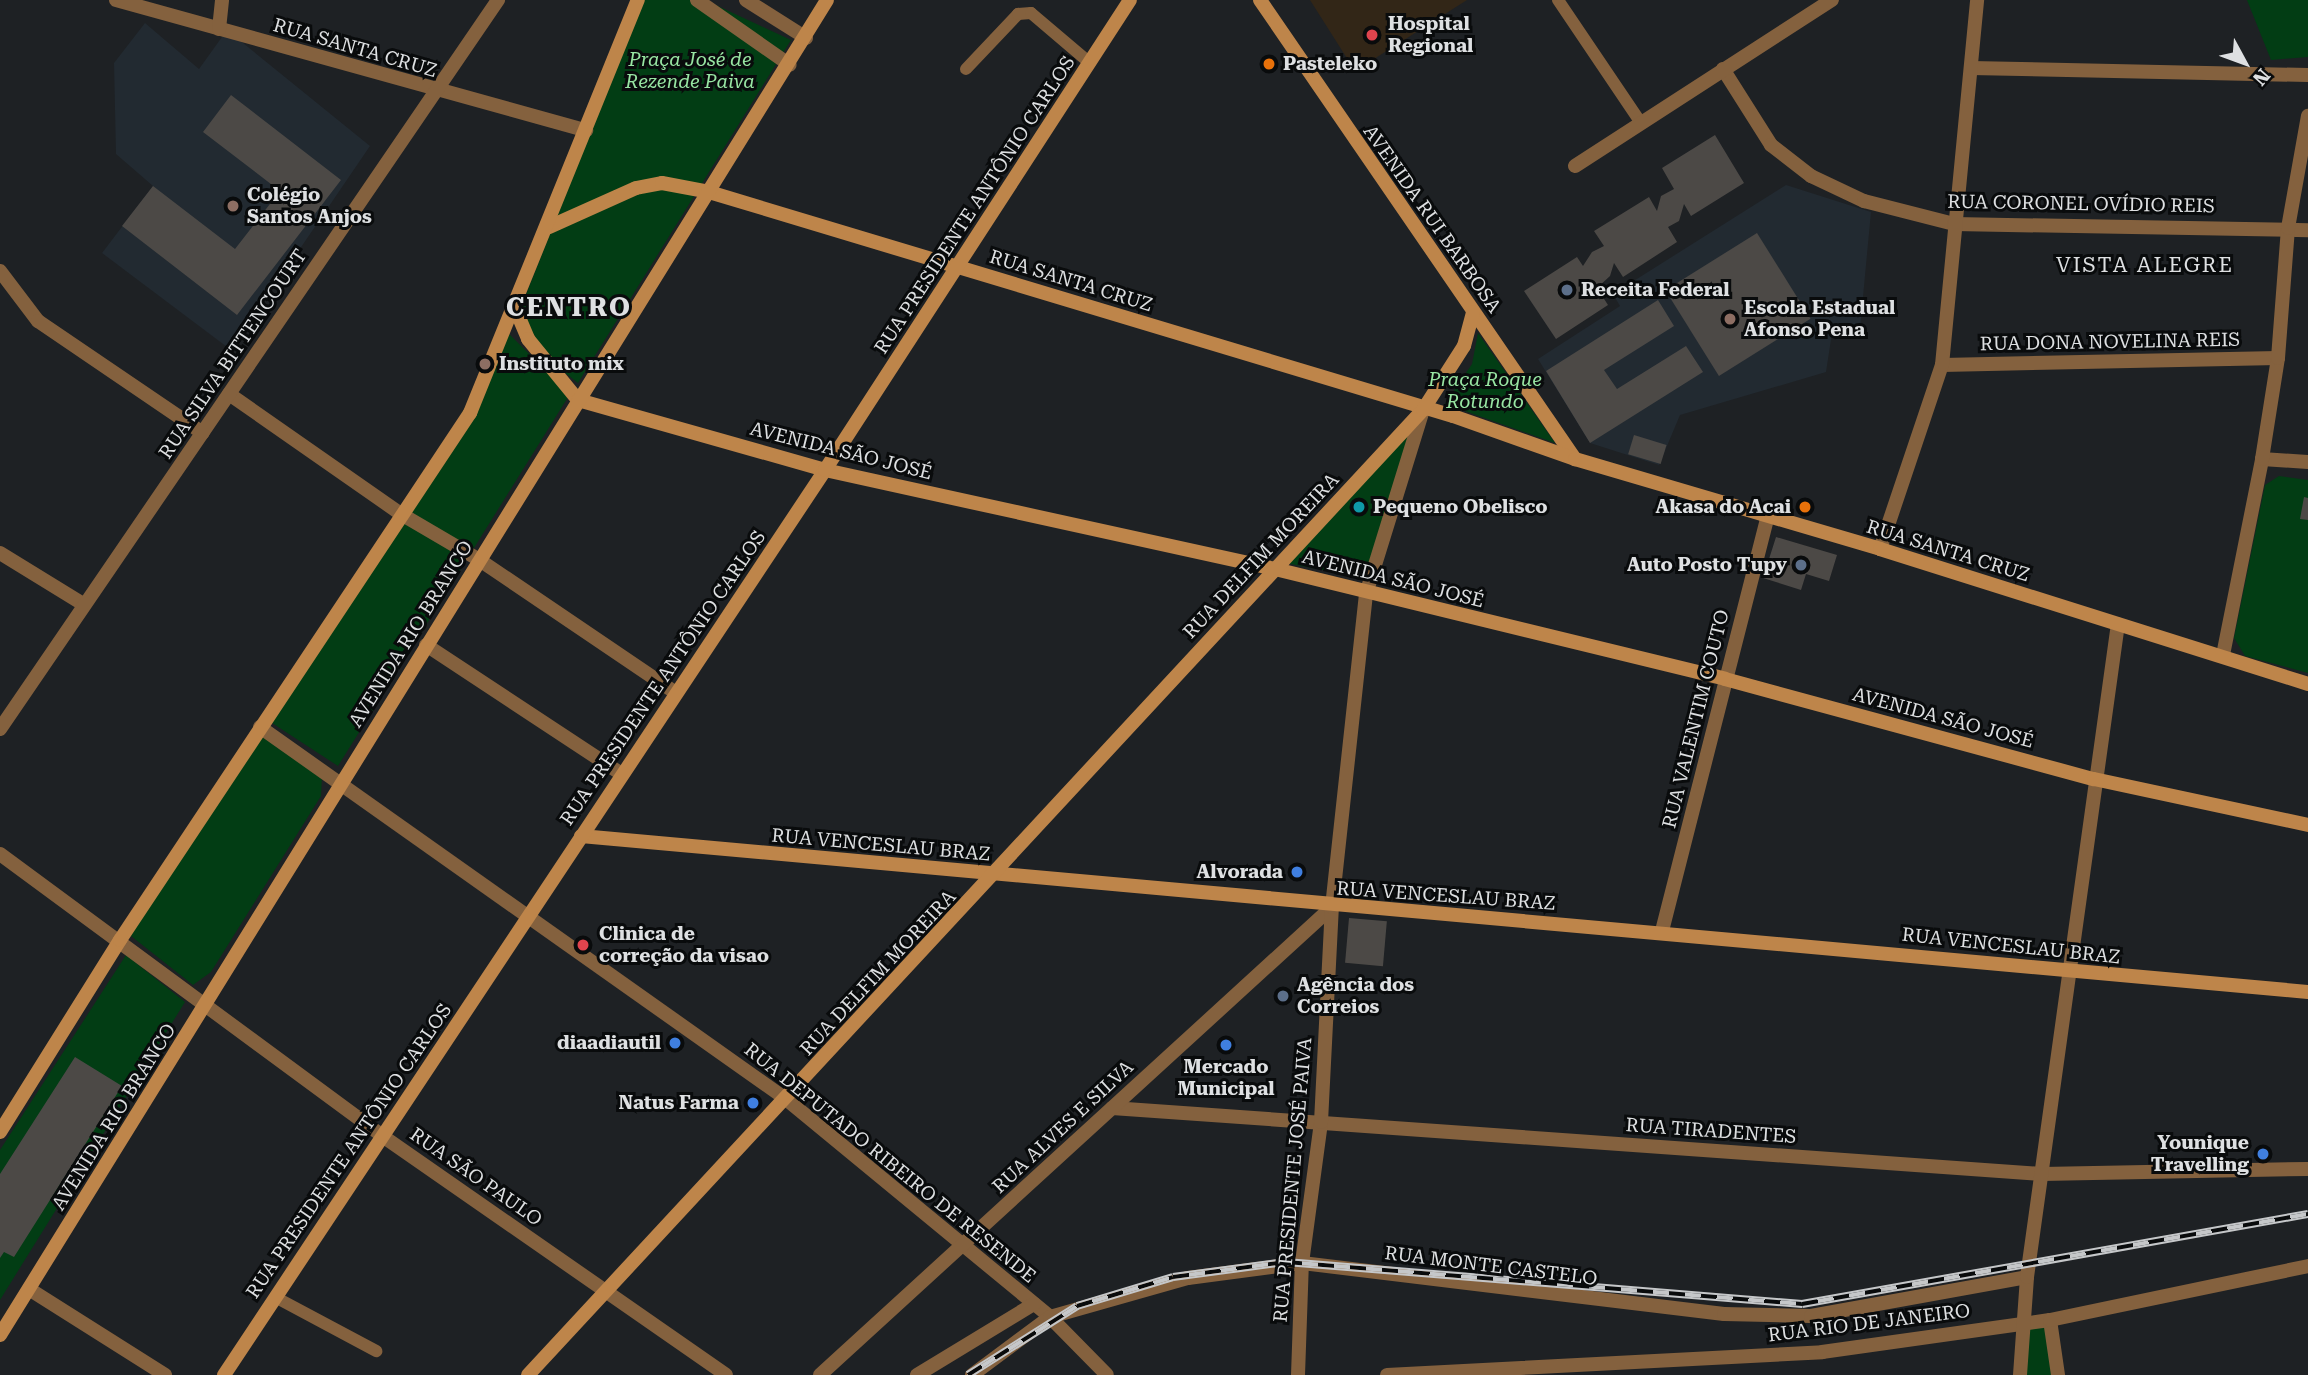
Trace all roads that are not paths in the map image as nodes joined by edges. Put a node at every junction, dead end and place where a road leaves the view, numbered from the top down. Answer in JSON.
{"nodes":[{"id":1,"x":116,"y":0,"type":"edge"},
{"id":2,"x":222,"y":0,"type":"edge"},
{"id":3,"x":498,"y":0,"type":"edge"},
{"id":4,"x":638,"y":0,"type":"edge"},
{"id":5,"x":697,"y":0,"type":"edge"},
{"id":6,"x":746,"y":0,"type":"edge"},
{"id":7,"x":827,"y":0,"type":"edge"},
{"id":8,"x":1130,"y":0,"type":"edge"},
{"id":9,"x":1260,"y":0,"type":"edge"},
{"id":10,"x":1558,"y":0,"type":"edge"},
{"id":11,"x":1832,"y":0,"type":"edge"},
{"id":12,"x":1977,"y":0,"type":"edge"},
{"id":13,"x":219,"y":29,"type":"junction"},
{"id":14,"x":806,"y":38,"type":"junction"},
{"id":15,"x":1090,"y":63,"type":"junction"},
{"id":16,"x":790,"y":65,"type":"junction"},
{"id":17,"x":1970,"y":68,"type":"junction"},
{"id":18,"x":966,"y":69,"type":"dead end"},
{"id":19,"x":1723,"y":69,"type":"junction"},
{"id":20,"x":2308,"y":75,"type":"edge"},
{"id":21,"x":436,"y":92,"type":"junction"},
{"id":22,"x":2308,"y":116,"type":"edge"},
{"id":23,"x":1641,"y":123,"type":"junction"},
{"id":24,"x":586,"y":130,"type":"junction"},
{"id":25,"x":1575,"y":166,"type":"dead end"},
{"id":26,"x":709,"y":192,"type":"junction"},
{"id":27,"x":1954,"y":224,"type":"junction"},
{"id":28,"x":549,"y":227,"type":"junction"},
{"id":29,"x":2288,"y":228,"type":"junction"},
{"id":30,"x":2308,"y":230,"type":"edge"},
{"id":31,"x":958,"y":267,"type":"junction"},
{"id":32,"x":0,"y":271,"type":"edge"},
{"id":33,"x":515,"y":308,"type":"junction"},
{"id":34,"x":1474,"y":312,"type":"junction"},
{"id":35,"x":2278,"y":358,"type":"junction"},
{"id":36,"x":1942,"y":365,"type":"junction"},
{"id":37,"x":229,"y":394,"type":"junction"},
{"id":38,"x":578,"y":400,"type":"junction"},
{"id":39,"x":1423,"y":410,"type":"junction"},
{"id":40,"x":203,"y":433,"type":"junction"},
{"id":41,"x":1576,"y":459,"type":"junction"},
{"id":42,"x":2262,"y":459,"type":"junction"},
{"id":43,"x":2308,"y":462,"type":"edge"},
{"id":44,"x":825,"y":470,"type":"junction"},
{"id":45,"x":401,"y":514,"type":"junction"},
{"id":46,"x":1768,"y":516,"type":"junction"},
{"id":47,"x":1880,"y":549,"type":"junction"},
{"id":48,"x":0,"y":553,"type":"edge"},
{"id":49,"x":481,"y":561,"type":"junction"},
{"id":50,"x":1275,"y":569,"type":"junction"},
{"id":51,"x":1366,"y":594,"type":"junction"},
{"id":52,"x":83,"y":604,"type":"junction"},
{"id":53,"x":2118,"y":624,"type":"junction"},
{"id":54,"x":426,"y":645,"type":"junction"},
{"id":55,"x":2223,"y":655,"type":"junction"},
{"id":56,"x":1725,"y":679,"type":"junction"},
{"id":57,"x":2308,"y":684,"type":"edge"},
{"id":58,"x":676,"y":693,"type":"junction"},
{"id":59,"x":260,"y":727,"type":"junction"},
{"id":60,"x":0,"y":729,"type":"edge"},
{"id":61,"x":622,"y":774,"type":"junction"},
{"id":62,"x":2094,"y":779,"type":"junction"},
{"id":63,"x":339,"y":786,"type":"junction"},
{"id":64,"x":2308,"y":825,"type":"edge"},
{"id":65,"x":581,"y":836,"type":"junction"},
{"id":66,"x":0,"y":854,"type":"edge"},
{"id":67,"x":997,"y":874,"type":"junction"},
{"id":68,"x":1332,"y":907,"type":"junction"},
{"id":69,"x":530,"y":915,"type":"junction"},
{"id":70,"x":1662,"y":931,"type":"junction"},
{"id":71,"x":120,"y":940,"type":"junction"},
{"id":72,"x":2070,"y":971,"type":"junction"},
{"id":73,"x":2308,"y":992,"type":"edge"},
{"id":74,"x":207,"y":1006,"type":"junction"},
{"id":75,"x":786,"y":1099,"type":"junction"},
{"id":76,"x":1112,"y":1108,"type":"junction"},
{"id":77,"x":1321,"y":1122,"type":"junction"},
{"id":78,"x":0,"y":1132,"type":"edge"},
{"id":79,"x":381,"y":1135,"type":"junction"},
{"id":80,"x":2308,"y":1169,"type":"edge"},
{"id":81,"x":2042,"y":1174,"type":"junction"},
{"id":82,"x":962,"y":1246,"type":"junction"},
{"id":83,"x":1302,"y":1263,"type":"junction"},
{"id":84,"x":2308,"y":1266,"type":"edge"},
{"id":85,"x":2028,"y":1277,"type":"junction"},
{"id":86,"x":29,"y":1289,"type":"junction"},
{"id":87,"x":606,"y":1292,"type":"junction"},
{"id":88,"x":275,"y":1297,"type":"junction"},
{"id":89,"x":1034,"y":1304,"type":"junction"},
{"id":90,"x":1050,"y":1317,"type":"junction"},
{"id":91,"x":2050,"y":1320,"type":"junction"},
{"id":92,"x":2024,"y":1322,"type":"junction"},
{"id":93,"x":0,"y":1335,"type":"edge"},
{"id":94,"x":376,"y":1351,"type":"dead end"},
{"id":95,"x":165,"y":1375,"type":"edge"},
{"id":96,"x":224,"y":1375,"type":"edge"},
{"id":97,"x":528,"y":1375,"type":"edge"},
{"id":98,"x":726,"y":1375,"type":"edge"},
{"id":99,"x":820,"y":1375,"type":"edge"},
{"id":100,"x":917,"y":1375,"type":"edge"},
{"id":101,"x":972,"y":1375,"type":"edge"},
{"id":102,"x":1107,"y":1375,"type":"edge"},
{"id":103,"x":1298,"y":1375,"type":"edge"},
{"id":104,"x":1387,"y":1375,"type":"edge"},
{"id":105,"x":2021,"y":1375,"type":"edge"},
{"id":106,"x":2058,"y":1375,"type":"edge"}],
"edges":[{"from":1,"to":13,"type":"street","name":"RUA SANTA CRUZ"},
{"from":2,"to":13,"type":"street"},
{"from":3,"to":21,"type":"street","name":"RUA SILVA BITTENCOURT"},
{"from":4,"to":24,"type":"main road"},
{"from":5,"to":16,"type":"street"},
{"from":6,"to":14,"type":"street"},
{"from":7,"to":14,"type":"main road","name":"AVENIDA RIO BRANCO"},
{"from":8,"to":15,"type":"main road","name":"RUA PRESIDENTE ANTÔNIO CARLOS"},
{"from":9,"to":34,"type":"main road","name":"AVENIDA RUI BARBOSA"},
{"from":10,"to":23,"type":"lane"},
{"from":11,"to":19,"type":"street"},
{"from":12,"to":17,"type":"street"},
{"from":13,"to":21,"type":"street","name":"RUA SANTA CRUZ"},
{"from":14,"to":16,"type":"main road","name":"AVENIDA RIO BRANCO"},
{"from":15,"to":18,"type":"lane"},
{"from":15,"to":31,"type":"main road","name":"RUA PRESIDENTE ANTÔNIO CARLOS"},
{"from":16,"to":26,"type":"main road","name":"AVENIDA RIO BRANCO"},
{"from":17,"to":20,"type":"street"},
{"from":17,"to":27,"type":"street"},
{"from":19,"to":23,"type":"street"},
{"from":19,"to":27,"type":"street","name":"RUA CORONEL OVÍDIO REIS"},
{"from":21,"to":24,"type":"street","name":"RUA SANTA CRUZ"},
{"from":21,"to":37,"type":"street","name":"RUA SILVA BITTENCOURT"},
{"from":22,"to":29,"type":"street"},
{"from":23,"to":25,"type":"street"},
{"from":24,"to":28,"type":"main road"},
{"from":26,"to":28,"type":"main road","name":"RUA SANTA CRUZ"},
{"from":26,"to":31,"type":"main road","name":"RUA SANTA CRUZ"},
{"from":26,"to":38,"type":"main road","name":"AVENIDA RIO BRANCO"},
{"from":27,"to":29,"type":"street","name":"RUA CORONEL OVÍDIO REIS"},
{"from":27,"to":36,"type":"street"},
{"from":28,"to":33,"type":"main road"},
{"from":29,"to":30,"type":"street","name":"RUA CORONEL OVÍDIO REIS"},
{"from":29,"to":35,"type":"street"},
{"from":31,"to":39,"type":"main road","name":"RUA SANTA CRUZ"},
{"from":31,"to":44,"type":"main road","name":"RUA PRESIDENTE ANTÔNIO CARLOS"},
{"from":32,"to":40,"type":"street"},
{"from":33,"to":38,"type":"main road"},
{"from":33,"to":45,"type":"main road"},
{"from":34,"to":39,"type":"main road"},
{"from":34,"to":41,"type":"main road","name":"AVENIDA RUI BARBOSA"},
{"from":35,"to":36,"type":"street","name":"RUA DONA NOVELINA REIS"},
{"from":35,"to":42,"type":"street"},
{"from":36,"to":47,"type":"street"},
{"from":37,"to":40,"type":"street","name":"RUA SILVA BITTENCOURT"},
{"from":37,"to":45,"type":"street"},
{"from":38,"to":44,"type":"main road","name":"AVENIDA SÃO JOSÉ"},
{"from":38,"to":49,"type":"main road","name":"AVENIDA RIO BRANCO"},
{"from":39,"to":41,"type":"main road"},
{"from":39,"to":50,"type":"main road","name":"RUA DELFIM MOREIRA"},
{"from":39,"to":51,"type":"street","name":"RUA PRESIDENTE JOSÉ PAIVA"},
{"from":40,"to":52,"type":"street","name":"RUA SILVA BITTENCOURT"},
{"from":41,"to":46,"type":"main road","name":"RUA SANTA CRUZ"},
{"from":42,"to":43,"type":"street"},
{"from":42,"to":55,"type":"street"},
{"from":44,"to":50,"type":"main road","name":"AVENIDA SÃO JOSÉ"},
{"from":44,"to":58,"type":"main road","name":"RUA PRESIDENTE ANTÔNIO CARLOS"},
{"from":45,"to":49,"type":"street"},
{"from":45,"to":59,"type":"main road"},
{"from":46,"to":47,"type":"main road","name":"RUA SANTA CRUZ"},
{"from":46,"to":56,"type":"street","name":"RUA VALENTIM COUTO"},
{"from":47,"to":53,"type":"main road","name":"RUA SANTA CRUZ"},
{"from":48,"to":52,"type":"street"},
{"from":49,"to":54,"type":"main road","name":"AVENIDA RIO BRANCO"},
{"from":49,"to":58,"type":"street"},
{"from":50,"to":51,"type":"main road","name":"AVENIDA SÃO JOSÉ"},
{"from":50,"to":67,"type":"main road","name":"RUA DELFIM MOREIRA"},
{"from":51,"to":56,"type":"main road","name":"AVENIDA SÃO JOSÉ"},
{"from":51,"to":68,"type":"street","name":"RUA PRESIDENTE JOSÉ PAIVA"},
{"from":52,"to":60,"type":"street","name":"RUA SILVA BITTENCOURT"},
{"from":53,"to":55,"type":"main road","name":"RUA SANTA CRUZ"},
{"from":53,"to":62,"type":"street"},
{"from":54,"to":61,"type":"street"},
{"from":54,"to":63,"type":"main road","name":"AVENIDA RIO BRANCO"},
{"from":55,"to":57,"type":"main road","name":"RUA SANTA CRUZ"},
{"from":56,"to":62,"type":"main road","name":"AVENIDA SÃO JOSÉ"},
{"from":56,"to":70,"type":"street","name":"RUA VALENTIM COUTO"},
{"from":58,"to":61,"type":"main road","name":"RUA PRESIDENTE ANTÔNIO CARLOS"},
{"from":59,"to":63,"type":"street","name":"RUA DEPUTADO RIBEIRO DE RESENDE"},
{"from":59,"to":71,"type":"main road"},
{"from":61,"to":65,"type":"main road","name":"RUA PRESIDENTE ANTÔNIO CARLOS"},
{"from":62,"to":64,"type":"main road","name":"AVENIDA SÃO JOSÉ"},
{"from":62,"to":72,"type":"street"},
{"from":63,"to":69,"type":"street","name":"RUA DEPUTADO RIBEIRO DE RESENDE"},
{"from":63,"to":74,"type":"main road","name":"AVENIDA RIO BRANCO"},
{"from":65,"to":67,"type":"main road","name":"RUA VENCESLAU BRAZ"},
{"from":65,"to":69,"type":"main road","name":"RUA PRESIDENTE ANTÔNIO CARLOS"},
{"from":66,"to":71,"type":"street"},
{"from":67,"to":68,"type":"main road","name":"RUA VENCESLAU BRAZ"},
{"from":67,"to":75,"type":"main road","name":"RUA DELFIM MOREIRA"},
{"from":68,"to":70,"type":"main road","name":"RUA VENCESLAU BRAZ"},
{"from":68,"to":76,"type":"street","name":"RUA ALVES E SILVA"},
{"from":68,"to":77,"type":"street","name":"RUA PRESIDENTE JOSÉ PAIVA"},
{"from":69,"to":75,"type":"street","name":"RUA DEPUTADO RIBEIRO DE RESENDE"},
{"from":69,"to":79,"type":"main road","name":"RUA PRESIDENTE ANTÔNIO CARLOS"},
{"from":70,"to":72,"type":"main road","name":"RUA VENCESLAU BRAZ"},
{"from":71,"to":74,"type":"street","name":"RUA SÃO PAULO"},
{"from":71,"to":78,"type":"main road"},
{"from":72,"to":73,"type":"main road","name":"RUA VENCESLAU BRAZ"},
{"from":72,"to":81,"type":"street"},
{"from":74,"to":79,"type":"street","name":"RUA SÃO PAULO"},
{"from":74,"to":86,"type":"main road","name":"AVENIDA RIO BRANCO"},
{"from":75,"to":82,"type":"street","name":"RUA DEPUTADO RIBEIRO DE RESENDE"},
{"from":75,"to":87,"type":"main road","name":"RUA DELFIM MOREIRA"},
{"from":76,"to":77,"type":"street","name":"RUA TIRADENTES"},
{"from":76,"to":82,"type":"street","name":"RUA ALVES E SILVA"},
{"from":77,"to":81,"type":"street","name":"RUA TIRADENTES"},
{"from":77,"to":83,"type":"street","name":"RUA PRESIDENTE JOSÉ PAIVA"},
{"from":79,"to":87,"type":"street","name":"RUA SÃO PAULO"},
{"from":79,"to":88,"type":"main road","name":"RUA PRESIDENTE ANTÔNIO CARLOS"},
{"from":80,"to":81,"type":"street","name":"RUA TIRADENTES"},
{"from":81,"to":85,"type":"street"},
{"from":82,"to":89,"type":"street","name":"RUA DEPUTADO RIBEIRO DE RESENDE"},
{"from":82,"to":99,"type":"street","name":"RUA ALVES E SILVA"},
{"from":83,"to":85,"type":"street","name":"RUA MONTE CASTELO"},
{"from":83,"to":90,"type":"street","name":"RUA MONTE CASTELO"},
{"from":83,"to":103,"type":"street","name":"RUA PRESIDENTE JOSÉ PAIVA"},
{"from":84,"to":91,"type":"street","name":"RUA RIO DE JANEIRO"},
{"from":85,"to":92,"type":"street"},
{"from":86,"to":93,"type":"main road","name":"AVENIDA RIO BRANCO"},
{"from":86,"to":95,"type":"street"},
{"from":87,"to":97,"type":"main road","name":"RUA DELFIM MOREIRA"},
{"from":87,"to":98,"type":"street","name":"RUA SÃO PAULO"},
{"from":88,"to":94,"type":"lane"},
{"from":88,"to":96,"type":"main road","name":"RUA PRESIDENTE ANTÔNIO CARLOS"},
{"from":89,"to":90,"type":"street","name":"RUA DEPUTADO RIBEIRO DE RESENDE"},
{"from":89,"to":100,"type":"street"},
{"from":90,"to":101,"type":"street","name":"RUA MONTE CASTELO"},
{"from":90,"to":102,"type":"street","name":"RUA DEPUTADO RIBEIRO DE RESENDE"},
{"from":91,"to":92,"type":"street","name":"RUA RIO DE JANEIRO"},
{"from":91,"to":106,"type":"street"},
{"from":92,"to":104,"type":"street","name":"RUA RIO DE JANEIRO"},
{"from":92,"to":105,"type":"street"}]}
